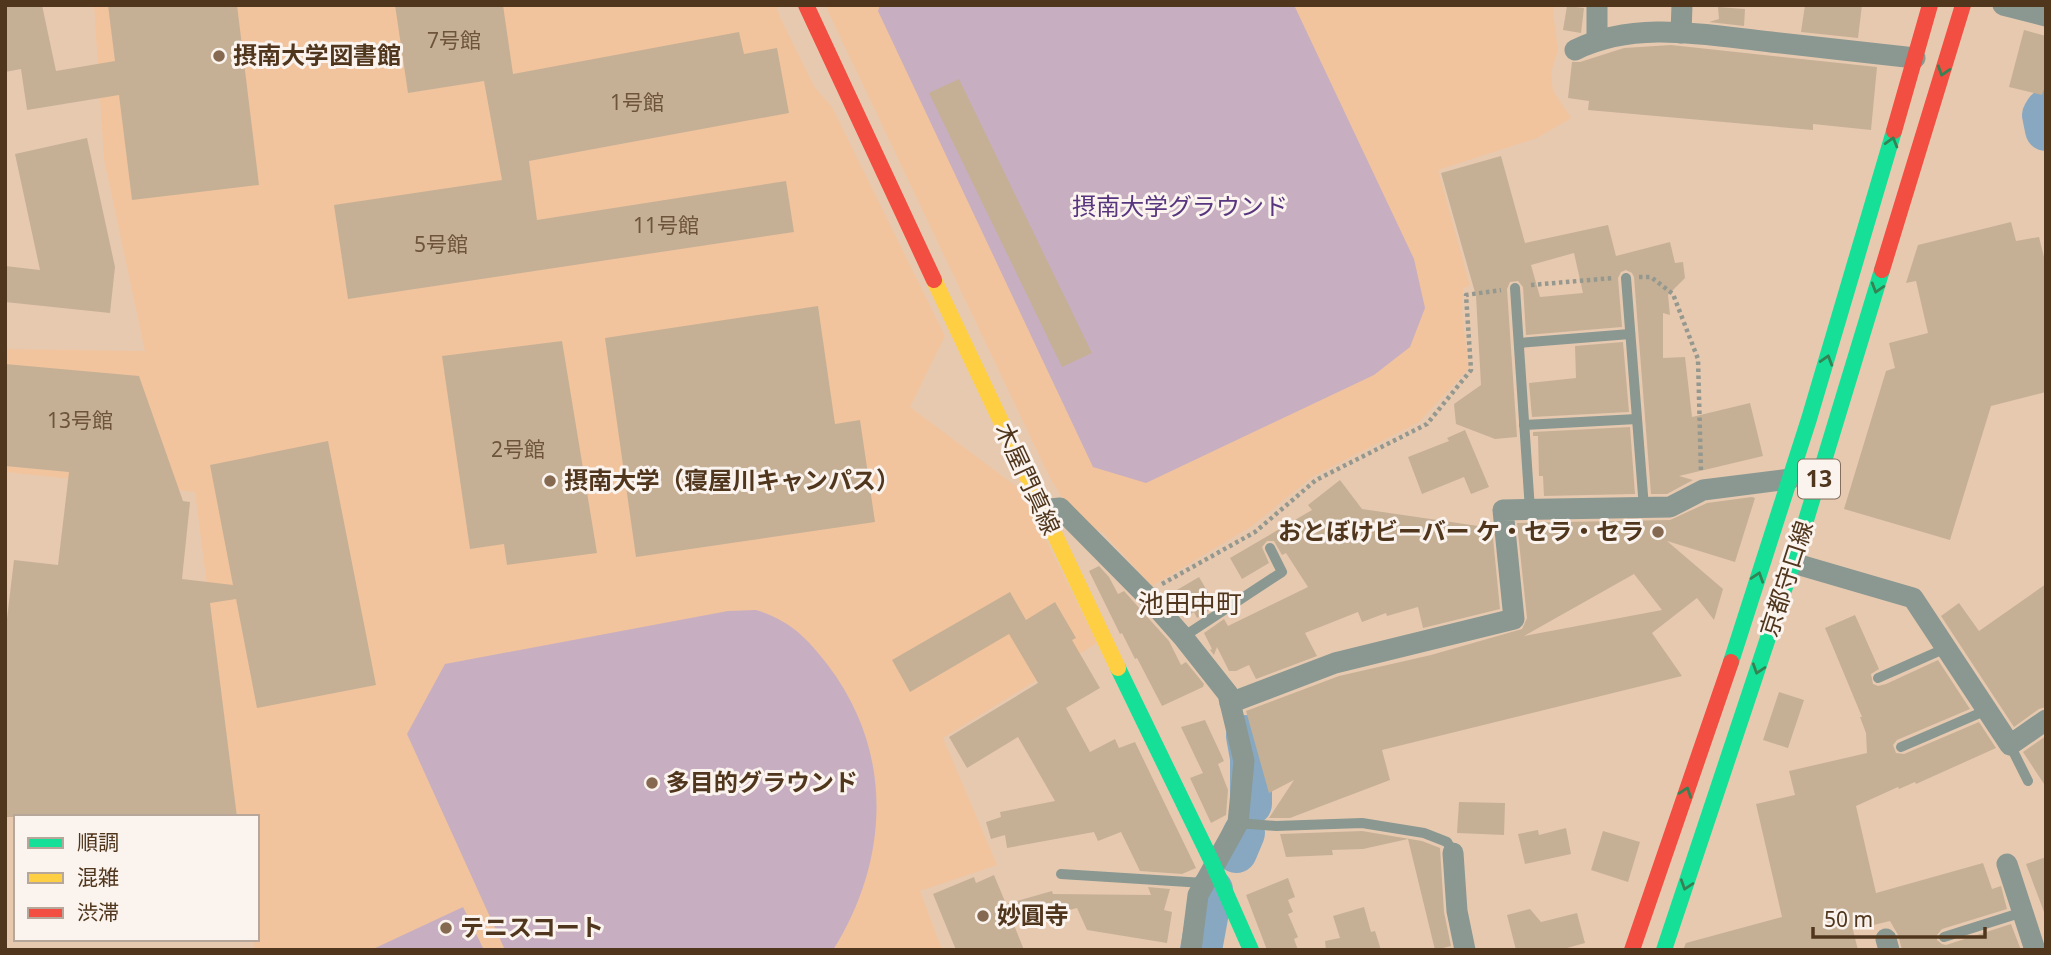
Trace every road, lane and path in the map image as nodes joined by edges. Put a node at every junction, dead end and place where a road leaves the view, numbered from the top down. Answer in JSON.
{"nodes":[{"id":1,"x":806,"y":5,"type":"edge"},
{"id":2,"x":1597,"y":5,"type":"edge"},
{"id":3,"x":1682,"y":5,"type":"edge"},
{"id":4,"x":1930,"y":5,"type":"edge"},
{"id":5,"x":1963,"y":5,"type":"edge"},
{"id":6,"x":2003,"y":5,"type":"edge"},
{"id":7,"x":2046,"y":16,"type":"edge"},
{"id":8,"x":1681,"y":33,"type":"junction"},
{"id":9,"x":1597,"y":39,"type":"junction"},
{"id":10,"x":1575,"y":50,"type":"dead end"},
{"id":11,"x":1915,"y":58,"type":"junction"},
{"id":12,"x":1626,"y":278,"type":"junction"},
{"id":13,"x":1515,"y":288,"type":"junction"},
{"id":14,"x":1630,"y":334,"type":"junction"},
{"id":15,"x":1519,"y":343,"type":"junction"},
{"id":16,"x":1637,"y":419,"type":"junction"},
{"id":17,"x":1524,"y":425,"type":"junction"},
{"id":18,"x":1790,"y":479,"type":"junction"},
{"id":19,"x":1703,"y":490,"type":"junction"},
{"id":20,"x":1644,"y":508,"type":"junction"},
{"id":21,"x":1041,"y":510,"type":"junction"},
{"id":22,"x":1530,"y":510,"type":"junction"},
{"id":23,"x":1270,"y":548,"type":"dead end"},
{"id":24,"x":1793,"y":563,"type":"junction"},
{"id":25,"x":1154,"y":589,"type":"dead end"},
{"id":26,"x":1187,"y":635,"type":"junction"},
{"id":27,"x":1946,"y":648,"type":"junction"},
{"id":28,"x":1878,"y":678,"type":"dead end"},
{"id":29,"x":1236,"y":701,"type":"junction"},
{"id":30,"x":1987,"y":710,"type":"junction"},
{"id":31,"x":2046,"y":720,"type":"edge"},
{"id":32,"x":2010,"y":745,"type":"junction"},
{"id":33,"x":1901,"y":747,"type":"dead end"},
{"id":34,"x":2028,"y":781,"type":"dead end"},
{"id":35,"x":1238,"y":823,"type":"junction"},
{"id":36,"x":1453,"y":853,"type":"joint"},
{"id":37,"x":2007,"y":864,"type":"dead end"},
{"id":38,"x":1208,"y":873,"type":"junction"},
{"id":39,"x":1061,"y":874,"type":"dead end"},
{"id":40,"x":2023,"y":912,"type":"junction"},
{"id":41,"x":1944,"y":936,"type":"dead end"},
{"id":42,"x":1191,"y":950,"type":"edge"},
{"id":43,"x":1251,"y":950,"type":"edge"},
{"id":44,"x":1465,"y":950,"type":"edge"},
{"id":45,"x":1632,"y":950,"type":"edge"},
{"id":46,"x":1664,"y":950,"type":"edge"},
{"id":47,"x":2035,"y":950,"type":"edge"}],
"edges":[{"from":1,"to":21,"type":"main road","name":"木屋門真線"},
{"from":2,"to":9,"type":"street"},
{"from":3,"to":8,"type":"street"},
{"from":4,"to":11,"type":"main road","name":"京都守口線","number":"13"},
{"from":5,"to":24,"type":"main road","name":"京都守口線","number":"13","one_way":true},
{"from":6,"to":7,"type":"street"},
{"from":8,"to":9,"type":"street"},
{"from":8,"to":11,"type":"street"},
{"from":9,"to":10,"type":"street"},
{"from":18,"to":11,"type":"main road","name":"京都守口線","number":"13","one_way":true},
{"from":12,"to":13,"type":"path"},
{"from":12,"to":14,"type":"lane"},
{"from":12,"to":19,"type":"path"},
{"from":13,"to":15,"type":"lane"},
{"from":13,"to":25,"type":"path"},
{"from":14,"to":15,"type":"lane"},
{"from":14,"to":16,"type":"lane"},
{"from":15,"to":17,"type":"lane"},
{"from":16,"to":17,"type":"lane"},
{"from":16,"to":20,"type":"lane"},
{"from":17,"to":22,"type":"lane"},
{"from":18,"to":19,"type":"street"},
{"from":45,"to":18,"type":"main road","name":"京都守口線","number":"13","one_way":true},
{"from":19,"to":20,"type":"street"},
{"from":20,"to":22,"type":"street"},
{"from":21,"to":26,"type":"street"},
{"from":21,"to":38,"type":"main road","name":"木屋門真線"},
{"from":22,"to":29,"type":"street"},
{"from":23,"to":26,"type":"lane"},
{"from":24,"to":27,"type":"street"},
{"from":24,"to":46,"type":"main road","name":"京都守口線","number":"13","one_way":true},
{"from":26,"to":29,"type":"street"},
{"from":27,"to":28,"type":"lane"},
{"from":27,"to":30,"type":"street"},
{"from":29,"to":35,"type":"street"},
{"from":30,"to":32,"type":"street"},
{"from":30,"to":33,"type":"lane"},
{"from":31,"to":32,"type":"street"},
{"from":32,"to":34,"type":"lane"},
{"from":35,"to":36,"type":"lane"},
{"from":35,"to":38,"type":"street"},
{"from":36,"to":44,"type":"street"},
{"from":37,"to":40,"type":"street"},
{"from":38,"to":39,"type":"lane"},
{"from":38,"to":42,"type":"street"},
{"from":38,"to":43,"type":"main road","name":"木屋門真線"},
{"from":40,"to":41,"type":"lane"},
{"from":40,"to":47,"type":"street"}]}
